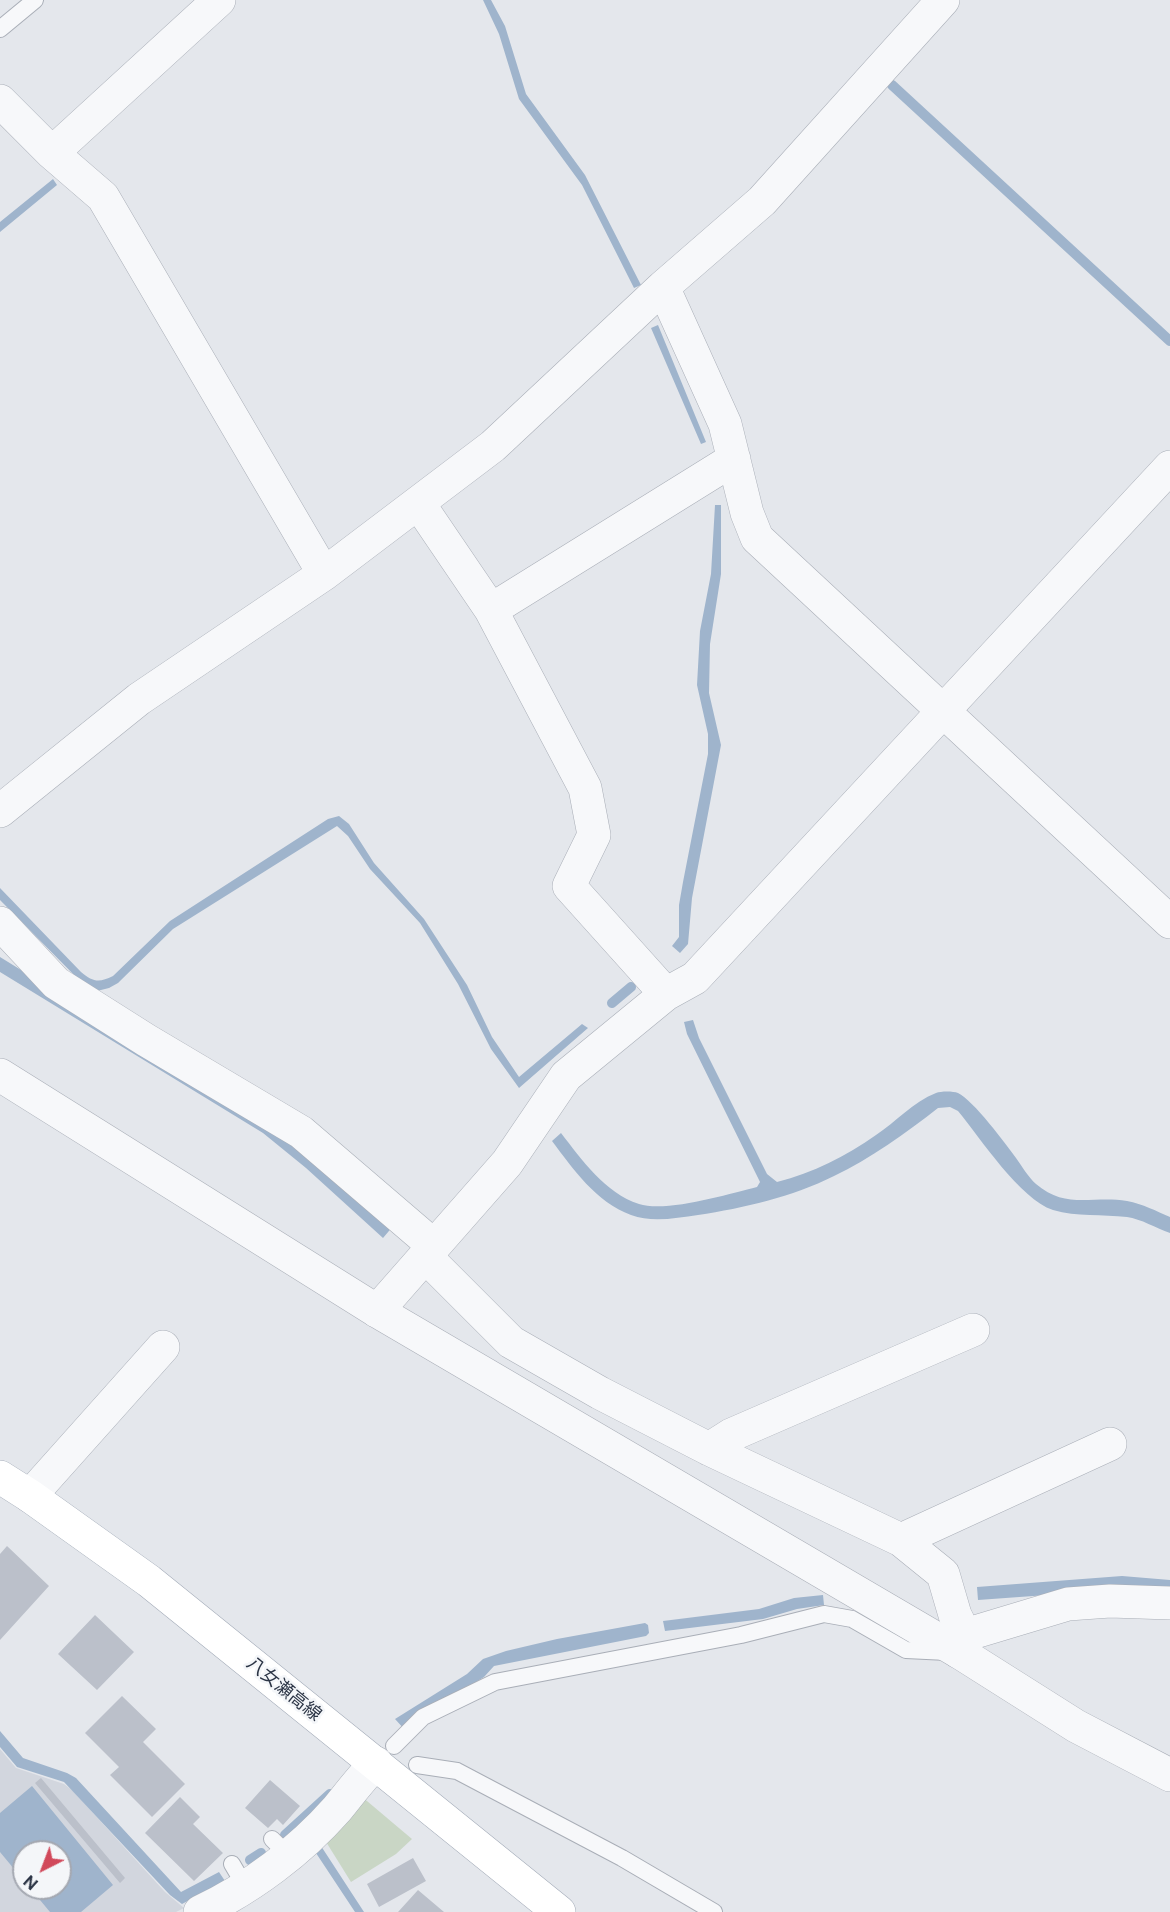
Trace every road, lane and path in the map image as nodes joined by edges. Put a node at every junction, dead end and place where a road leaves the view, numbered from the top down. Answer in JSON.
{"nodes":[{"id":1,"x":34,"y":0,"type":"edge"},
{"id":2,"x":219,"y":0,"type":"edge"},
{"id":3,"x":943,"y":0,"type":"edge"},
{"id":4,"x":0,"y":29,"type":"edge"},
{"id":5,"x":0,"y":101,"type":"edge"},
{"id":6,"x":52,"y":153,"type":"junction"},
{"id":7,"x":663,"y":287,"type":"junction"},
{"id":8,"x":734,"y":459,"type":"junction"},
{"id":9,"x":1170,"y":467,"type":"edge"},
{"id":10,"x":419,"y":504,"type":"junction"},
{"id":11,"x":324,"y":574,"type":"junction"},
{"id":12,"x":491,"y":610,"type":"junction"},
{"id":13,"x":943,"y":712,"type":"junction"},
{"id":14,"x":0,"y":811,"type":"edge"},
{"id":15,"x":1170,"y":922,"type":"edge"},
{"id":16,"x":0,"y":923,"type":"edge"},
{"id":17,"x":666,"y":994,"type":"junction"},
{"id":18,"x":0,"y":1075,"type":"edge"},
{"id":19,"x":430,"y":1251,"type":"junction"},
{"id":20,"x":377,"y":1311,"type":"junction"},
{"id":21,"x":973,"y":1330,"type":"dead end"},
{"id":22,"x":163,"y":1347,"type":"dead end"},
{"id":23,"x":1110,"y":1444,"type":"dead end"},
{"id":24,"x":709,"y":1449,"type":"junction"},
{"id":25,"x":0,"y":1477,"type":"edge"},
{"id":26,"x":30,"y":1496,"type":"junction"},
{"id":27,"x":901,"y":1540,"type":"junction"},
{"id":28,"x":1170,"y":1603,"type":"edge"},
{"id":29,"x":962,"y":1643,"type":"junction"},
{"id":30,"x":385,"y":1754,"type":"junction"},
{"id":31,"x":417,"y":1765,"type":"dead end"},
{"id":32,"x":1170,"y":1775,"type":"edge"},
{"id":33,"x":200,"y":1912,"type":"edge"},
{"id":34,"x":559,"y":1912,"type":"edge"},
{"id":35,"x":714,"y":1912,"type":"edge"}],
"edges":[{"from":1,"to":4,"type":"lane"},
{"from":2,"to":6,"type":"street"},
{"from":3,"to":7,"type":"street"},
{"from":5,"to":6,"type":"street"},
{"from":6,"to":11,"type":"street"},
{"from":7,"to":8,"type":"street"},
{"from":7,"to":10,"type":"street"},
{"from":8,"to":12,"type":"street"},
{"from":8,"to":13,"type":"street"},
{"from":9,"to":13,"type":"street"},
{"from":10,"to":11,"type":"street"},
{"from":10,"to":12,"type":"street"},
{"from":11,"to":14,"type":"street"},
{"from":12,"to":17,"type":"street"},
{"from":13,"to":15,"type":"street"},
{"from":13,"to":17,"type":"street"},
{"from":16,"to":19,"type":"street"},
{"from":17,"to":19,"type":"street"},
{"from":18,"to":20,"type":"street"},
{"from":19,"to":20,"type":"street"},
{"from":19,"to":24,"type":"street"},
{"from":20,"to":29,"type":"street"},
{"from":21,"to":24,"type":"street"},
{"from":22,"to":26,"type":"street"},
{"from":23,"to":27,"type":"street"},
{"from":24,"to":27,"type":"street"},
{"from":25,"to":26,"type":"main road","name":"八女瀬高線"},
{"from":26,"to":30,"type":"main road","name":"八女瀬高線"},
{"from":27,"to":29,"type":"street"},
{"from":28,"to":29,"type":"street"},
{"from":29,"to":30,"type":"lane"},
{"from":29,"to":32,"type":"street"},
{"from":30,"to":33,"type":"street"},
{"from":30,"to":34,"type":"main road","name":"八女瀬高線"},
{"from":31,"to":35,"type":"lane"}]}
